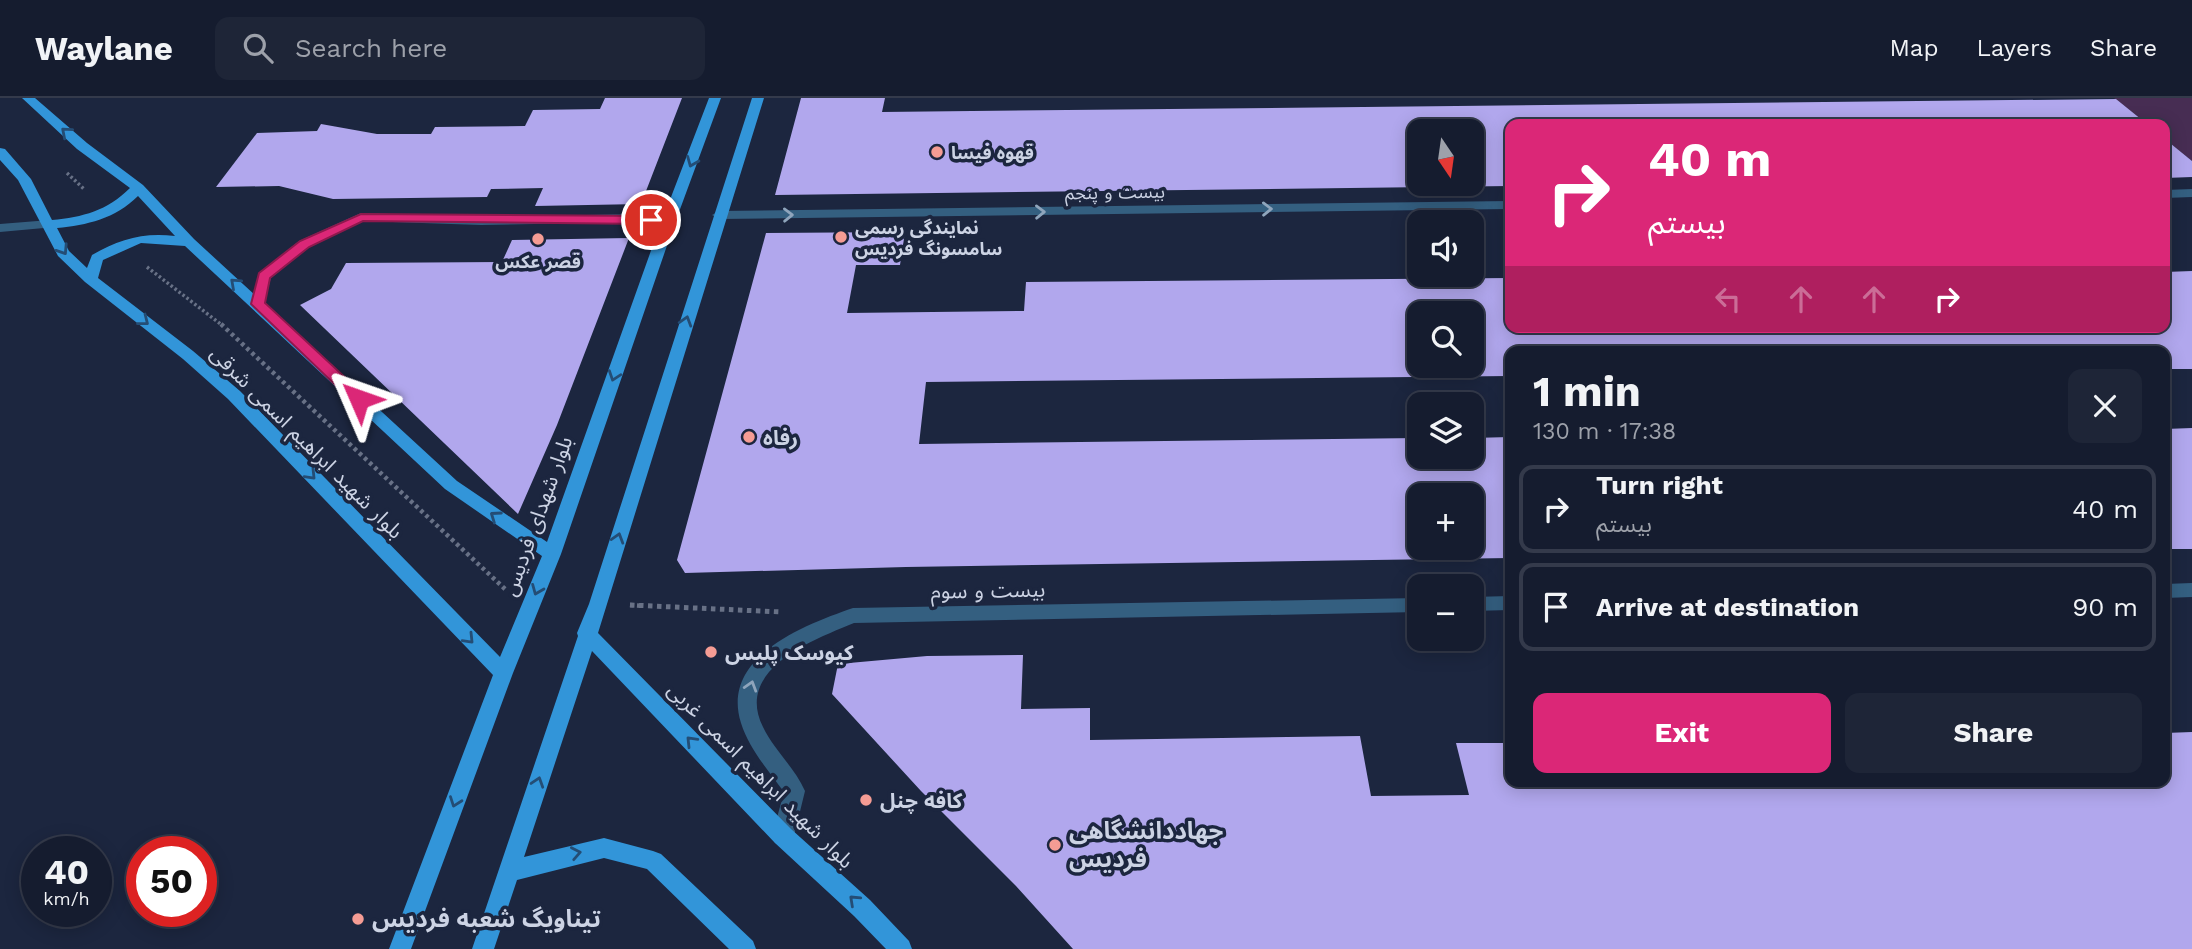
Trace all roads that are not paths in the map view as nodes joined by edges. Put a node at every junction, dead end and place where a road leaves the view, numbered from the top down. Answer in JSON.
{"nodes":[{"id":1,"x":28,"y":98,"type":"edge"},
{"id":2,"x":715,"y":98,"type":"edge"},
{"id":3,"x":758,"y":98,"type":"edge"},
{"id":4,"x":0,"y":152,"type":"edge"},
{"id":5,"x":138,"y":188,"type":"junction"},
{"id":6,"x":2192,"y":193,"type":"edge"},
{"id":7,"x":2170,"y":194,"type":"edge"},
{"id":8,"x":1505,"y":205,"type":"edge"},
{"id":9,"x":719,"y":215,"type":"junction"},
{"id":10,"x":50,"y":224,"type":"junction"},
{"id":11,"x":0,"y":228,"type":"edge"},
{"id":12,"x":665,"y":231,"type":"junction"},
{"id":13,"x":189,"y":242,"type":"junction"},
{"id":14,"x":90,"y":279,"type":"junction"},
{"id":15,"x":258,"y":304,"type":"junction"},
{"id":16,"x":552,"y":554,"type":"junction"},
{"id":17,"x":2192,"y":590,"type":"edge"},
{"id":18,"x":2170,"y":591,"type":"edge"},
{"id":19,"x":1505,"y":603,"type":"edge"},
{"id":20,"x":1407,"y":604,"type":"edge"},
{"id":21,"x":1484,"y":604,"type":"edge"},
{"id":22,"x":586,"y":634,"type":"junction"},
{"id":23,"x":503,"y":673,"type":"junction"},
{"id":24,"x":783,"y":836,"type":"junction"},
{"id":25,"x":510,"y":871,"type":"junction"},
{"id":26,"x":897,"y":947,"type":"edge"},
{"id":27,"x":400,"y":949,"type":"edge"},
{"id":28,"x":483,"y":949,"type":"edge"},
{"id":29,"x":744,"y":949,"type":"edge"}],
"edges":[{"from":5,"to":1,"type":"main road","one_way":true},
{"from":2,"to":12,"type":"main road","name":"بلوار شهدای فردیس","one_way":true},
{"from":3,"to":9,"type":"main road"},
{"from":4,"to":10,"type":"main road","name":"بلوار شهید ابراهیم اسمی شرقی"},
{"from":5,"to":10,"type":"main road"},
{"from":5,"to":13,"type":"main road"},
{"from":6,"to":7,"type":"street"},
{"from":9,"to":8,"type":"street","name":"بیست و پنجم","one_way":true},
{"from":22,"to":9,"type":"main road","one_way":true},
{"from":10,"to":11,"type":"street"},
{"from":10,"to":14,"type":"main road","name":"بلوار شهید ابراهیم اسمی شرقی","one_way":true},
{"from":12,"to":15,"type":"street"},
{"from":12,"to":16,"type":"main road","name":"بلوار شهدای فردیس","one_way":true},
{"from":13,"to":14,"type":"main road"},
{"from":15,"to":13,"type":"main road","one_way":true},
{"from":14,"to":23,"type":"main road","name":"بلوار شهید ابراهیم اسمی شرقی","one_way":true},
{"from":16,"to":15,"type":"main road","one_way":true},
{"from":16,"to":23,"type":"main road","name":"بلوار شهدای فردیس","one_way":true},
{"from":17,"to":18,"type":"street"},
{"from":19,"to":21,"type":"street"},
{"from":24,"to":20,"type":"street","name":"بیست و سوم","one_way":true},
{"from":24,"to":22,"type":"main road","name":"بلوار شهید ابراهیم اسمی غربی","one_way":true},
{"from":25,"to":22,"type":"main road","one_way":true},
{"from":23,"to":27,"type":"main road","name":"بلوار شهدای فردیس","one_way":true},
{"from":26,"to":24,"type":"main road","name":"بلوار شهید ابراهیم اسمی غربی","one_way":true},
{"from":25,"to":28,"type":"main road"},
{"from":25,"to":29,"type":"main road","one_way":true}]}
